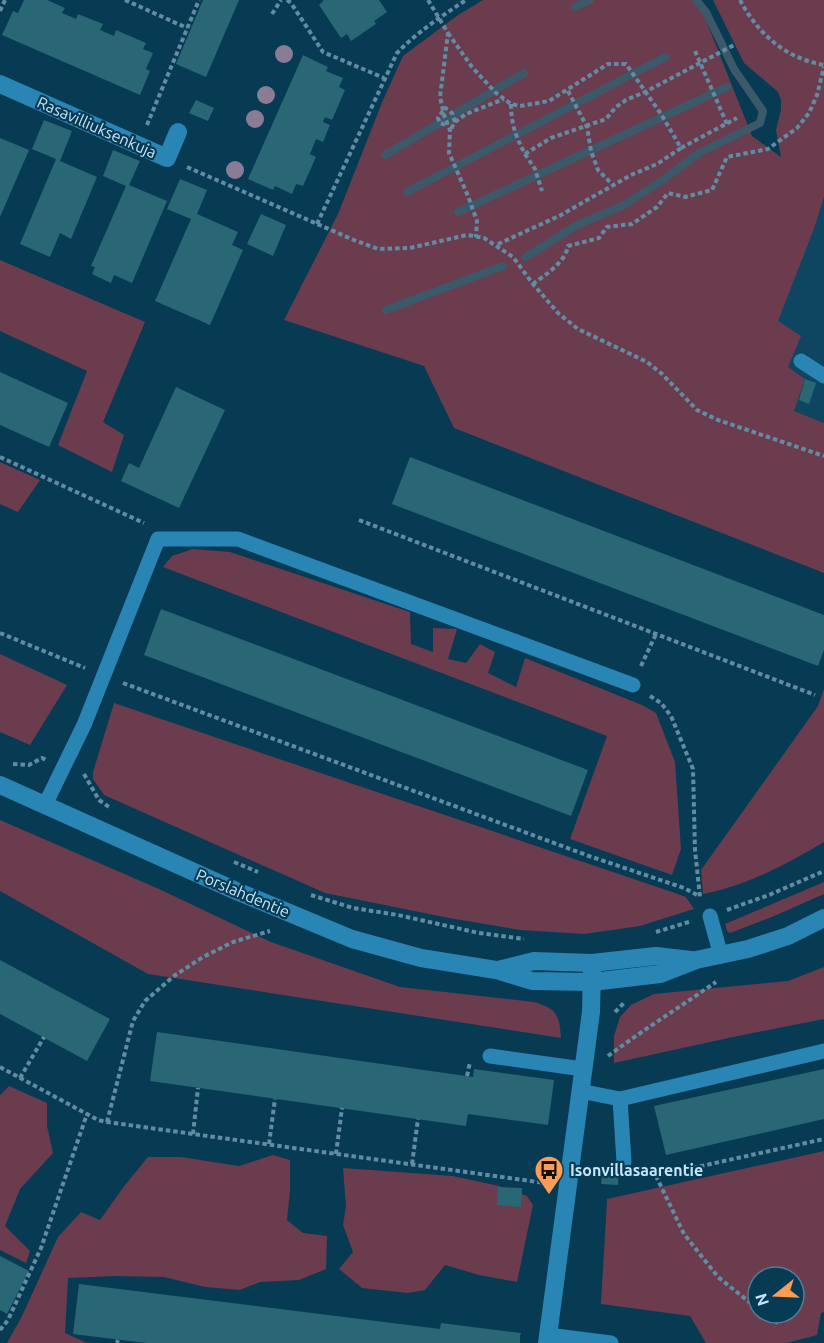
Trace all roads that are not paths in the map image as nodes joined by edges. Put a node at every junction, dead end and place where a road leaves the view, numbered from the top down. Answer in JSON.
{"nodes":[{"id":1,"x":0,"y":84,"type":"edge"},
{"id":2,"x":178,"y":132,"type":"dead end"},
{"id":3,"x":801,"y":361,"type":"dead end"},
{"id":4,"x":824,"y":376,"type":"edge"},
{"id":5,"x":633,"y":685,"type":"road end"},
{"id":6,"x":0,"y":785,"type":"edge"},
{"id":7,"x":45,"y":806,"type":"junction"},
{"id":8,"x":710,"y":916,"type":"road end"},
{"id":9,"x":824,"y":918,"type":"edge"},
{"id":10,"x":721,"y":956,"type":"junction"},
{"id":11,"x":696,"y":960,"type":"junction"},
{"id":12,"x":592,"y":963,"type":"junction"},
{"id":13,"x":496,"y":970,"type":"junction"},
{"id":14,"x":592,"y":982,"type":"junction"},
{"id":15,"x":824,"y":1051,"type":"edge"},
{"id":16,"x":490,"y":1056,"type":"dead end"},
{"id":17,"x":584,"y":1069,"type":"junction"},
{"id":18,"x":580,"y":1090,"type":"junction"},
{"id":19,"x":620,"y":1099,"type":"junction"},
{"id":20,"x":624,"y":1162,"type":"road end"},
{"id":21,"x":547,"y":1339,"type":"edge"},
{"id":22,"x":611,"y":1343,"type":"edge"}],
"edges":[{"from":1,"to":2,"type":"street","name":"Rasavilliuksenkuja"},
{"from":3,"to":4,"type":"lane"},
{"from":5,"to":7,"type":"lane"},
{"from":6,"to":7,"type":"street","name":"Porslahdentie"},
{"from":7,"to":13,"type":"street","name":"Porslahdentie"},
{"from":8,"to":10,"type":"lane"},
{"from":9,"to":10,"type":"street","name":"Porslahdentie"},
{"from":10,"to":11,"type":"street","name":"Porslahdentie"},
{"from":11,"to":12,"type":"street","name":"Porslahdentie"},
{"from":11,"to":14,"type":"street","name":"Porslahdentie"},
{"from":12,"to":13,"type":"street","name":"Porslahdentie"},
{"from":12,"to":14,"type":"street"},
{"from":13,"to":14,"type":"street","name":"Porslahdentie"},
{"from":14,"to":17,"type":"street"},
{"from":15,"to":19,"type":"lane"},
{"from":16,"to":17,"type":"lane"},
{"from":17,"to":18,"type":"street"},
{"from":18,"to":19,"type":"lane"},
{"from":18,"to":21,"type":"street"},
{"from":19,"to":20,"type":"lane"},
{"from":21,"to":22,"type":"lane"}]}
